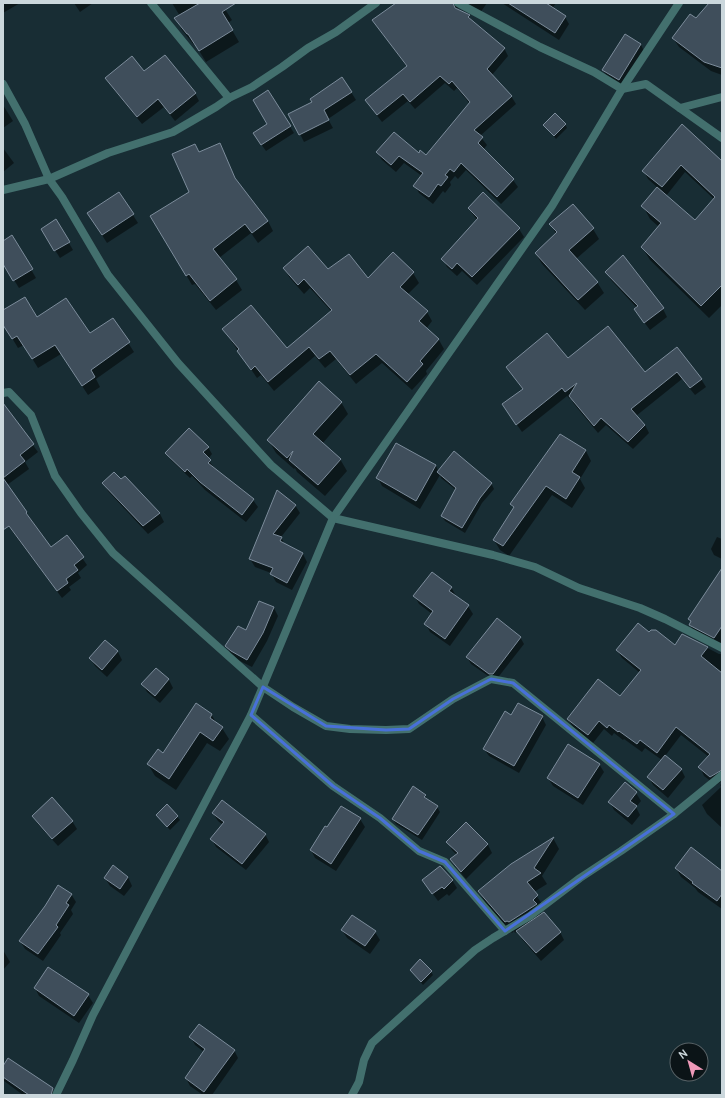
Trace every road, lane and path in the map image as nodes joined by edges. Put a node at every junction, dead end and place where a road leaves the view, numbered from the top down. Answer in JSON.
{"nodes":[{"id":1,"x":151,"y":3,"type":"edge"},
{"id":2,"x":376,"y":3,"type":"edge"},
{"id":3,"x":458,"y":3,"type":"edge"},
{"id":4,"x":679,"y":3,"type":"edge"},
{"id":5,"x":3,"y":84,"type":"edge"},
{"id":6,"x":622,"y":89,"type":"junction"},
{"id":7,"x":722,"y":97,"type":"edge"},
{"id":8,"x":229,"y":98,"type":"junction"},
{"id":9,"x":680,"y":108,"type":"junction"},
{"id":10,"x":722,"y":138,"type":"edge"},
{"id":11,"x":49,"y":179,"type":"junction"},
{"id":12,"x":3,"y":190,"type":"edge"},
{"id":13,"x":3,"y":393,"type":"edge"},
{"id":14,"x":333,"y":518,"type":"junction"},
{"id":15,"x":722,"y":648,"type":"edge"},
{"id":16,"x":263,"y":687,"type":"junction"},
{"id":17,"x":251,"y":715,"type":"junction"},
{"id":18,"x":722,"y":775,"type":"edge"},
{"id":19,"x":674,"y":814,"type":"junction"},
{"id":20,"x":505,"y":931,"type":"junction"},
{"id":21,"x":56,"y":1095,"type":"edge"},
{"id":22,"x":352,"y":1095,"type":"edge"}],
"edges":[{"from":1,"to":8,"type":"street"},
{"from":2,"to":8,"type":"street"},
{"from":3,"to":6,"type":"street"},
{"from":4,"to":6,"type":"street"},
{"from":5,"to":11,"type":"street"},
{"from":6,"to":9,"type":"street"},
{"from":6,"to":14,"type":"street"},
{"from":7,"to":9,"type":"street"},
{"from":8,"to":11,"type":"street"},
{"from":9,"to":10,"type":"street"},
{"from":11,"to":12,"type":"street"},
{"from":11,"to":14,"type":"street"},
{"from":13,"to":16,"type":"street"},
{"from":14,"to":15,"type":"street"},
{"from":14,"to":16,"type":"street"},
{"from":16,"to":17,"type":"street"},
{"from":16,"to":19,"type":"street"},
{"from":17,"to":20,"type":"street"},
{"from":17,"to":21,"type":"street"},
{"from":18,"to":19,"type":"street"},
{"from":19,"to":20,"type":"street"},
{"from":20,"to":22,"type":"street"}]}
